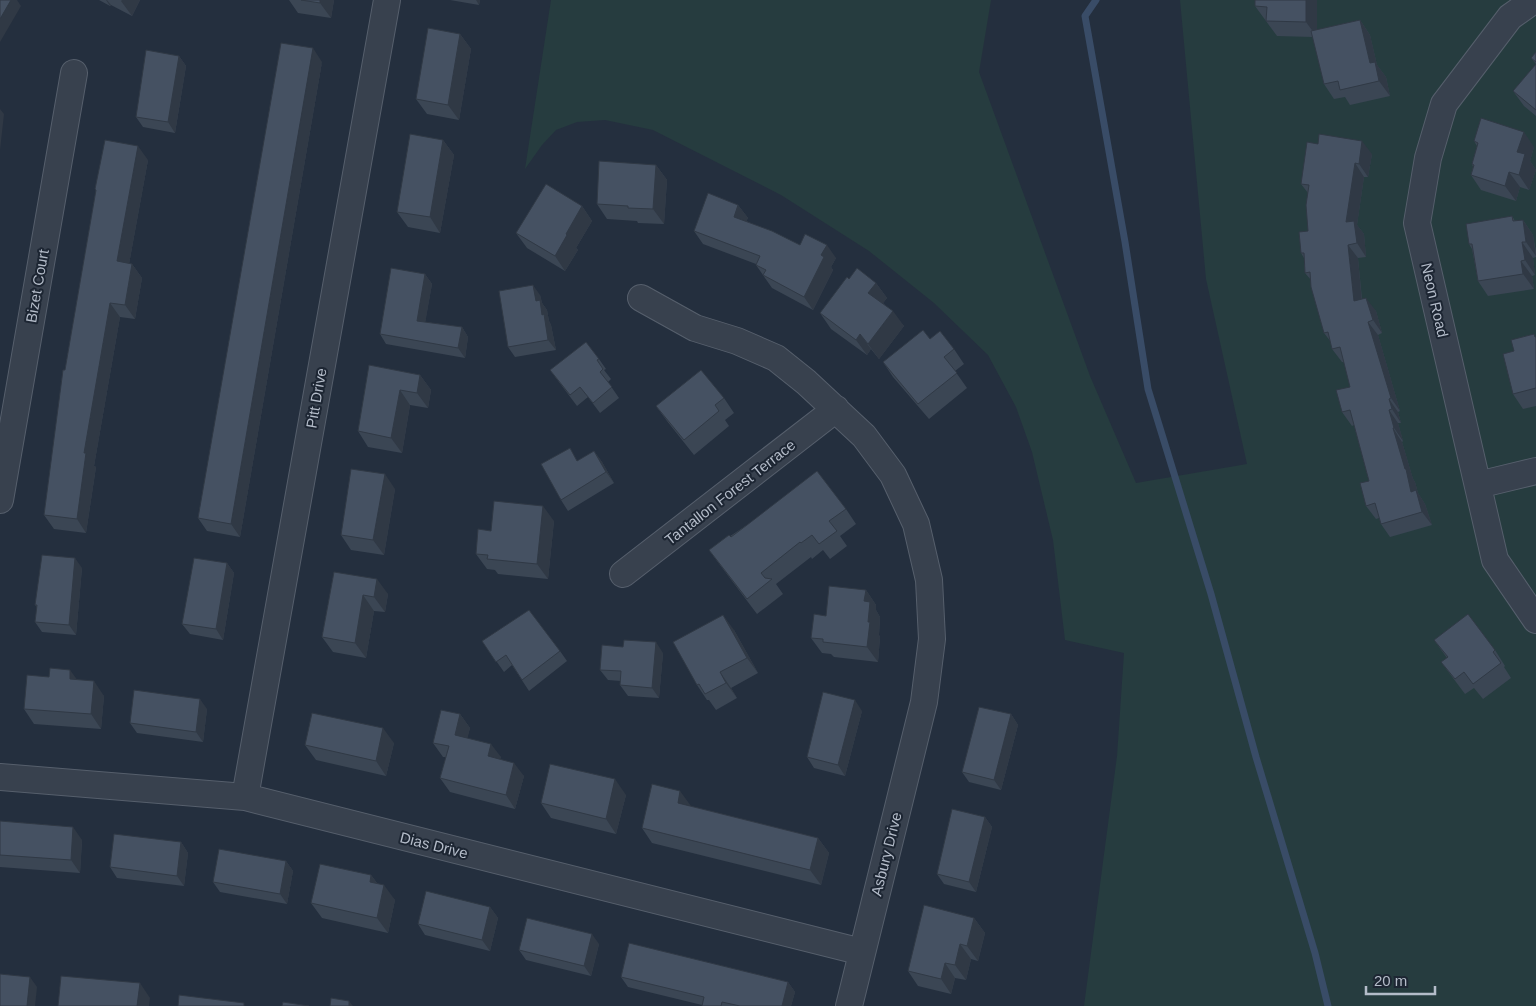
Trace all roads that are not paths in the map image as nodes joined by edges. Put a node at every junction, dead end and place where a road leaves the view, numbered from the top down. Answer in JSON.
{"nodes":[{"id":1,"x":387,"y":0,"type":"edge"},
{"id":2,"x":1534,"y":0,"type":"edge"},
{"id":3,"x":74,"y":73,"type":"dead end"},
{"id":4,"x":642,"y":298,"type":"dead end"},
{"id":5,"x":836,"y":409,"type":"junction"},
{"id":6,"x":1536,"y":471,"type":"edge"},
{"id":7,"x":1478,"y":485,"type":"junction"},
{"id":8,"x":0,"y":500,"type":"edge"},
{"id":9,"x":623,"y":574,"type":"dead end"},
{"id":10,"x":1536,"y":620,"type":"edge"},
{"id":11,"x":0,"y":777,"type":"edge"},
{"id":12,"x":245,"y":797,"type":"junction"},
{"id":13,"x":862,"y":952,"type":"junction"},
{"id":14,"x":848,"y":1006,"type":"edge"}],
"edges":[{"from":1,"to":12,"type":"street","name":"Pitt Drive"},
{"from":2,"to":7,"type":"street","name":"Neon Road"},
{"from":3,"to":8,"type":"street","name":"Bizet Court"},
{"from":4,"to":5,"type":"street","name":"Asbury Drive"},
{"from":5,"to":9,"type":"street","name":"Tantallon Forest Terrace"},
{"from":5,"to":13,"type":"street","name":"Asbury Drive"},
{"from":6,"to":7,"type":"street"},
{"from":7,"to":10,"type":"street","name":"Neon Road"},
{"from":11,"to":12,"type":"street","name":"Dias Drive"},
{"from":12,"to":13,"type":"street","name":"Dias Drive"},
{"from":13,"to":14,"type":"street","name":"Asbury Drive"}]}
